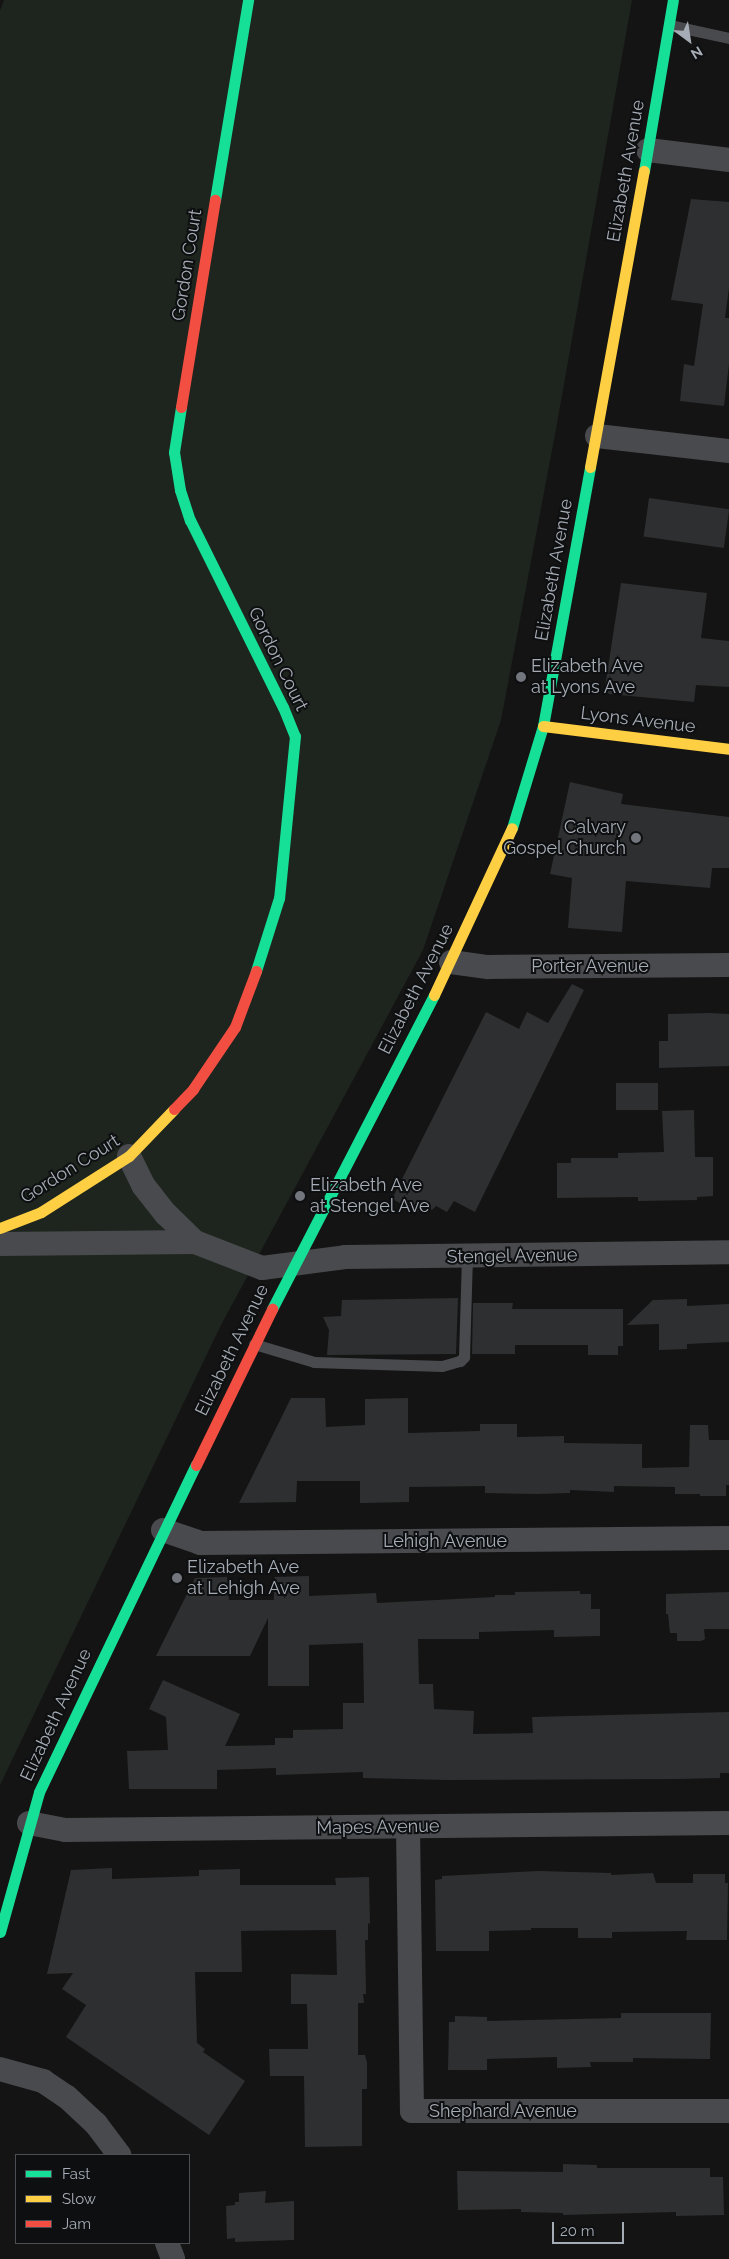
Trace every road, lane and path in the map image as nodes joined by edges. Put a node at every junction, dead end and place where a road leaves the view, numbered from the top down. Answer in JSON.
{"nodes":[{"id":1,"x":248,"y":0,"type":"edge"},
{"id":2,"x":673,"y":0,"type":"edge"},
{"id":3,"x":669,"y":25,"type":"junction"},
{"id":4,"x":729,"y":38,"type":"edge"},
{"id":5,"x":648,"y":150,"type":"junction"},
{"id":6,"x":729,"y":160,"type":"edge"},
{"id":7,"x":596,"y":436,"type":"junction"},
{"id":8,"x":729,"y":452,"type":"edge"},
{"id":9,"x":543,"y":726,"type":"junction"},
{"id":10,"x":729,"y":749,"type":"edge"},
{"id":11,"x":451,"y":962,"type":"junction"},
{"id":12,"x":729,"y":966,"type":"edge"},
{"id":13,"x":129,"y":1156,"type":"junction"},
{"id":14,"x":0,"y":1228,"type":"edge"},
{"id":15,"x":195,"y":1242,"type":"junction"},
{"id":16,"x":0,"y":1244,"type":"edge"},
{"id":17,"x":729,"y":1252,"type":"edge"},
{"id":18,"x":467,"y":1257,"type":"junction"},
{"id":19,"x":295,"y":1263,"type":"junction"},
{"id":20,"x":254,"y":1344,"type":"junction"},
{"id":21,"x":164,"y":1530,"type":"junction"},
{"id":22,"x":729,"y":1538,"type":"edge"},
{"id":23,"x":729,"y":1822,"type":"edge"},
{"id":24,"x":29,"y":1823,"type":"junction"},
{"id":25,"x":408,"y":1827,"type":"junction"},
{"id":26,"x":0,"y":1932,"type":"edge"},
{"id":27,"x":0,"y":2069,"type":"edge"},
{"id":28,"x":729,"y":2111,"type":"edge"},
{"id":29,"x":119,"y":2154,"type":"edge"},
{"id":30,"x":168,"y":2244,"type":"edge"},
{"id":31,"x":173,"y":2259,"type":"edge"}],
"edges":[{"from":1,"to":13,"type":"main road","name":"Gordon Court"},
{"from":2,"to":3,"type":"main road","name":"Elizabeth Avenue"},
{"from":3,"to":4,"type":"lane"},
{"from":3,"to":5,"type":"main road","name":"Elizabeth Avenue"},
{"from":5,"to":6,"type":"street"},
{"from":5,"to":7,"type":"main road","name":"Elizabeth Avenue"},
{"from":7,"to":8,"type":"street"},
{"from":7,"to":9,"type":"main road","name":"Elizabeth Avenue"},
{"from":9,"to":10,"type":"main road","name":"Lyons Avenue"},
{"from":9,"to":11,"type":"main road","name":"Elizabeth Avenue"},
{"from":11,"to":12,"type":"street","name":"Porter Avenue"},
{"from":11,"to":19,"type":"main road","name":"Elizabeth Avenue"},
{"from":13,"to":14,"type":"main road","name":"Gordon Court"},
{"from":13,"to":15,"type":"street"},
{"from":15,"to":16,"type":"street"},
{"from":15,"to":19,"type":"street","name":"Stengel Avenue"},
{"from":17,"to":18,"type":"street","name":"Stengel Avenue"},
{"from":18,"to":19,"type":"street","name":"Stengel Avenue"},
{"from":18,"to":20,"type":"lane"},
{"from":19,"to":20,"type":"main road","name":"Elizabeth Avenue"},
{"from":20,"to":21,"type":"main road","name":"Elizabeth Avenue"},
{"from":21,"to":22,"type":"street","name":"Lehigh Avenue"},
{"from":21,"to":24,"type":"main road","name":"Elizabeth Avenue"},
{"from":23,"to":25,"type":"street","name":"Mapes Avenue"},
{"from":24,"to":25,"type":"street","name":"Mapes Avenue"},
{"from":24,"to":26,"type":"main road","name":"Elizabeth Avenue"},
{"from":25,"to":28,"type":"street","name":"Shephard Avenue"},
{"from":27,"to":29,"type":"street"},
{"from":30,"to":31,"type":"street"}]}
